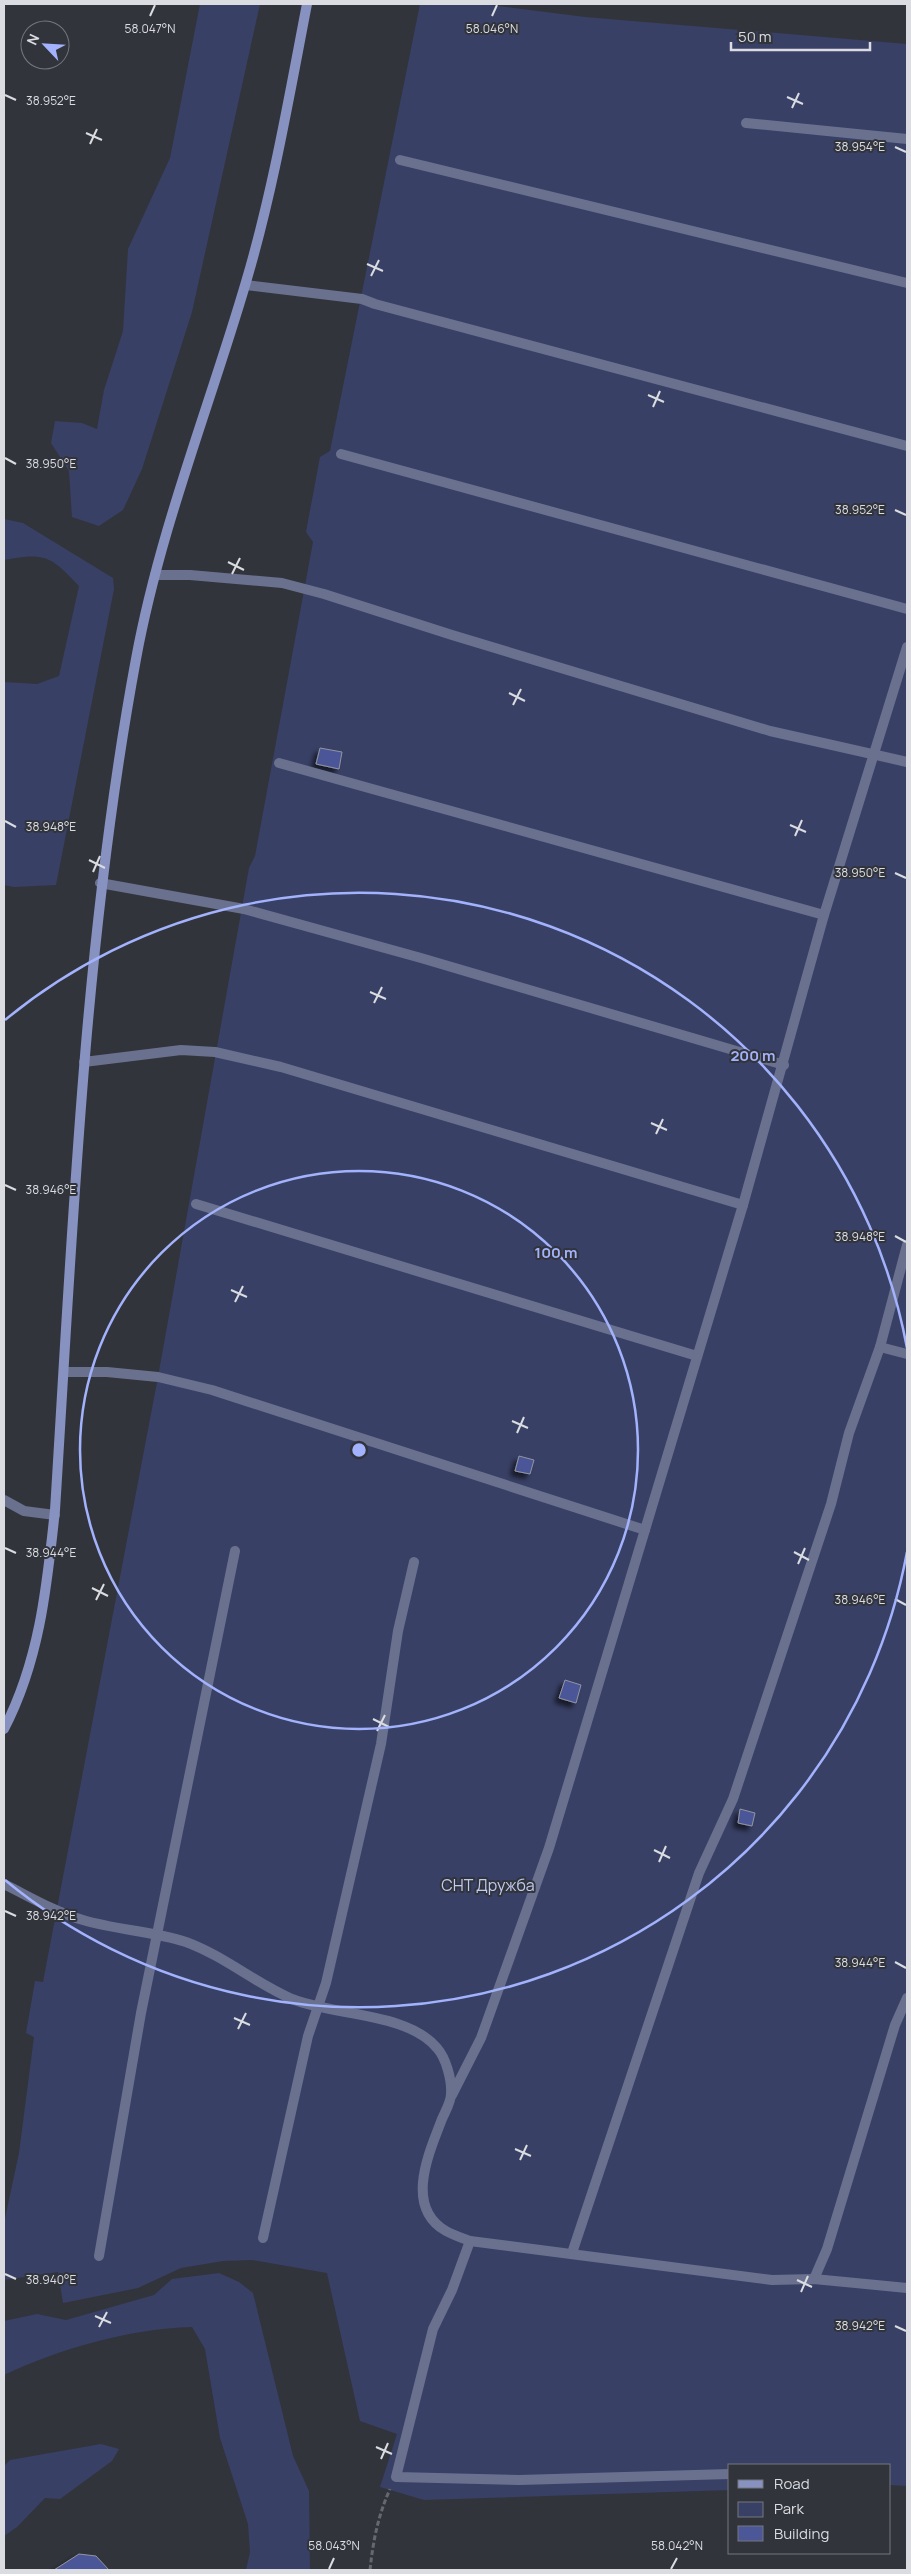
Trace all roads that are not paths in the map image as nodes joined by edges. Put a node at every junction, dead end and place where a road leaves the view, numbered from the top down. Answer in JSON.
{"nodes":[{"id":1,"x":307,"y":4,"type":"edge"},
{"id":2,"x":746,"y":123,"type":"dead end"},
{"id":3,"x":907,"y":139,"type":"edge"},
{"id":4,"x":400,"y":160,"type":"dead end"},
{"id":5,"x":907,"y":283,"type":"edge"},
{"id":6,"x":246,"y":285,"type":"junction"},
{"id":7,"x":907,"y":446,"type":"edge"},
{"id":8,"x":341,"y":454,"type":"dead end"},
{"id":9,"x":155,"y":575,"type":"junction"},
{"id":10,"x":907,"y":610,"type":"edge"},
{"id":11,"x":907,"y":647,"type":"edge"},
{"id":12,"x":873,"y":756,"type":"junction"},
{"id":13,"x":907,"y":762,"type":"edge"},
{"id":14,"x":279,"y":763,"type":"dead end"},
{"id":15,"x":100,"y":883,"type":"junction"},
{"id":16,"x":824,"y":915,"type":"junction"},
{"id":17,"x":84,"y":1062,"type":"junction"},
{"id":18,"x":784,"y":1065,"type":"junction"},
{"id":19,"x":196,"y":1204,"type":"dead end"},
{"id":20,"x":743,"y":1205,"type":"junction"},
{"id":21,"x":907,"y":1245,"type":"edge"},
{"id":22,"x":880,"y":1347,"type":"junction"},
{"id":23,"x":907,"y":1354,"type":"edge"},
{"id":24,"x":697,"y":1356,"type":"junction"},
{"id":25,"x":64,"y":1372,"type":"junction"},
{"id":26,"x":4,"y":1500,"type":"edge"},
{"id":27,"x":55,"y":1515,"type":"junction"},
{"id":28,"x":645,"y":1530,"type":"junction"},
{"id":29,"x":235,"y":1551,"type":"dead end"},
{"id":30,"x":414,"y":1562,"type":"dead end"},
{"id":31,"x":4,"y":1729,"type":"edge"},
{"id":32,"x":4,"y":1884,"type":"edge"},
{"id":33,"x":157,"y":1936,"type":"junction"},
{"id":34,"x":907,"y":1998,"type":"edge"},
{"id":35,"x":317,"y":2007,"type":"junction"},
{"id":36,"x":452,"y":2095,"type":"junction"},
{"id":37,"x":263,"y":2238,"type":"dead end"},
{"id":38,"x":470,"y":2241,"type":"junction"},
{"id":39,"x":572,"y":2253,"type":"junction"},
{"id":40,"x":99,"y":2256,"type":"dead end"},
{"id":41,"x":814,"y":2279,"type":"junction"},
{"id":42,"x":907,"y":2288,"type":"edge"},
{"id":43,"x":728,"y":2474,"type":"edge"}],
"edges":[{"from":1,"to":6,"type":"main road"},
{"from":2,"to":3,"type":"street"},
{"from":4,"to":5,"type":"street"},
{"from":6,"to":7,"type":"street"},
{"from":6,"to":9,"type":"main road"},
{"from":8,"to":10,"type":"street"},
{"from":9,"to":12,"type":"street"},
{"from":9,"to":15,"type":"main road"},
{"from":11,"to":12,"type":"street"},
{"from":12,"to":13,"type":"street"},
{"from":12,"to":16,"type":"street"},
{"from":14,"to":16,"type":"street"},
{"from":15,"to":17,"type":"main road"},
{"from":15,"to":18,"type":"street"},
{"from":16,"to":18,"type":"street"},
{"from":17,"to":20,"type":"street"},
{"from":17,"to":25,"type":"main road"},
{"from":18,"to":20,"type":"street"},
{"from":19,"to":24,"type":"street"},
{"from":20,"to":24,"type":"street"},
{"from":21,"to":22,"type":"street"},
{"from":22,"to":23,"type":"street"},
{"from":22,"to":39,"type":"street"},
{"from":24,"to":28,"type":"street"},
{"from":25,"to":27,"type":"main road"},
{"from":25,"to":28,"type":"street"},
{"from":26,"to":27,"type":"street"},
{"from":27,"to":31,"type":"main road"},
{"from":28,"to":36,"type":"street"},
{"from":29,"to":33,"type":"street"},
{"from":30,"to":35,"type":"street"},
{"from":32,"to":33,"type":"street"},
{"from":33,"to":35,"type":"street"},
{"from":33,"to":40,"type":"street"},
{"from":34,"to":41,"type":"street"},
{"from":35,"to":36,"type":"street"},
{"from":35,"to":37,"type":"street"},
{"from":36,"to":38,"type":"street"},
{"from":38,"to":39,"type":"street"},
{"from":38,"to":43,"type":"street"},
{"from":39,"to":41,"type":"street"},
{"from":41,"to":42,"type":"street"}]}
